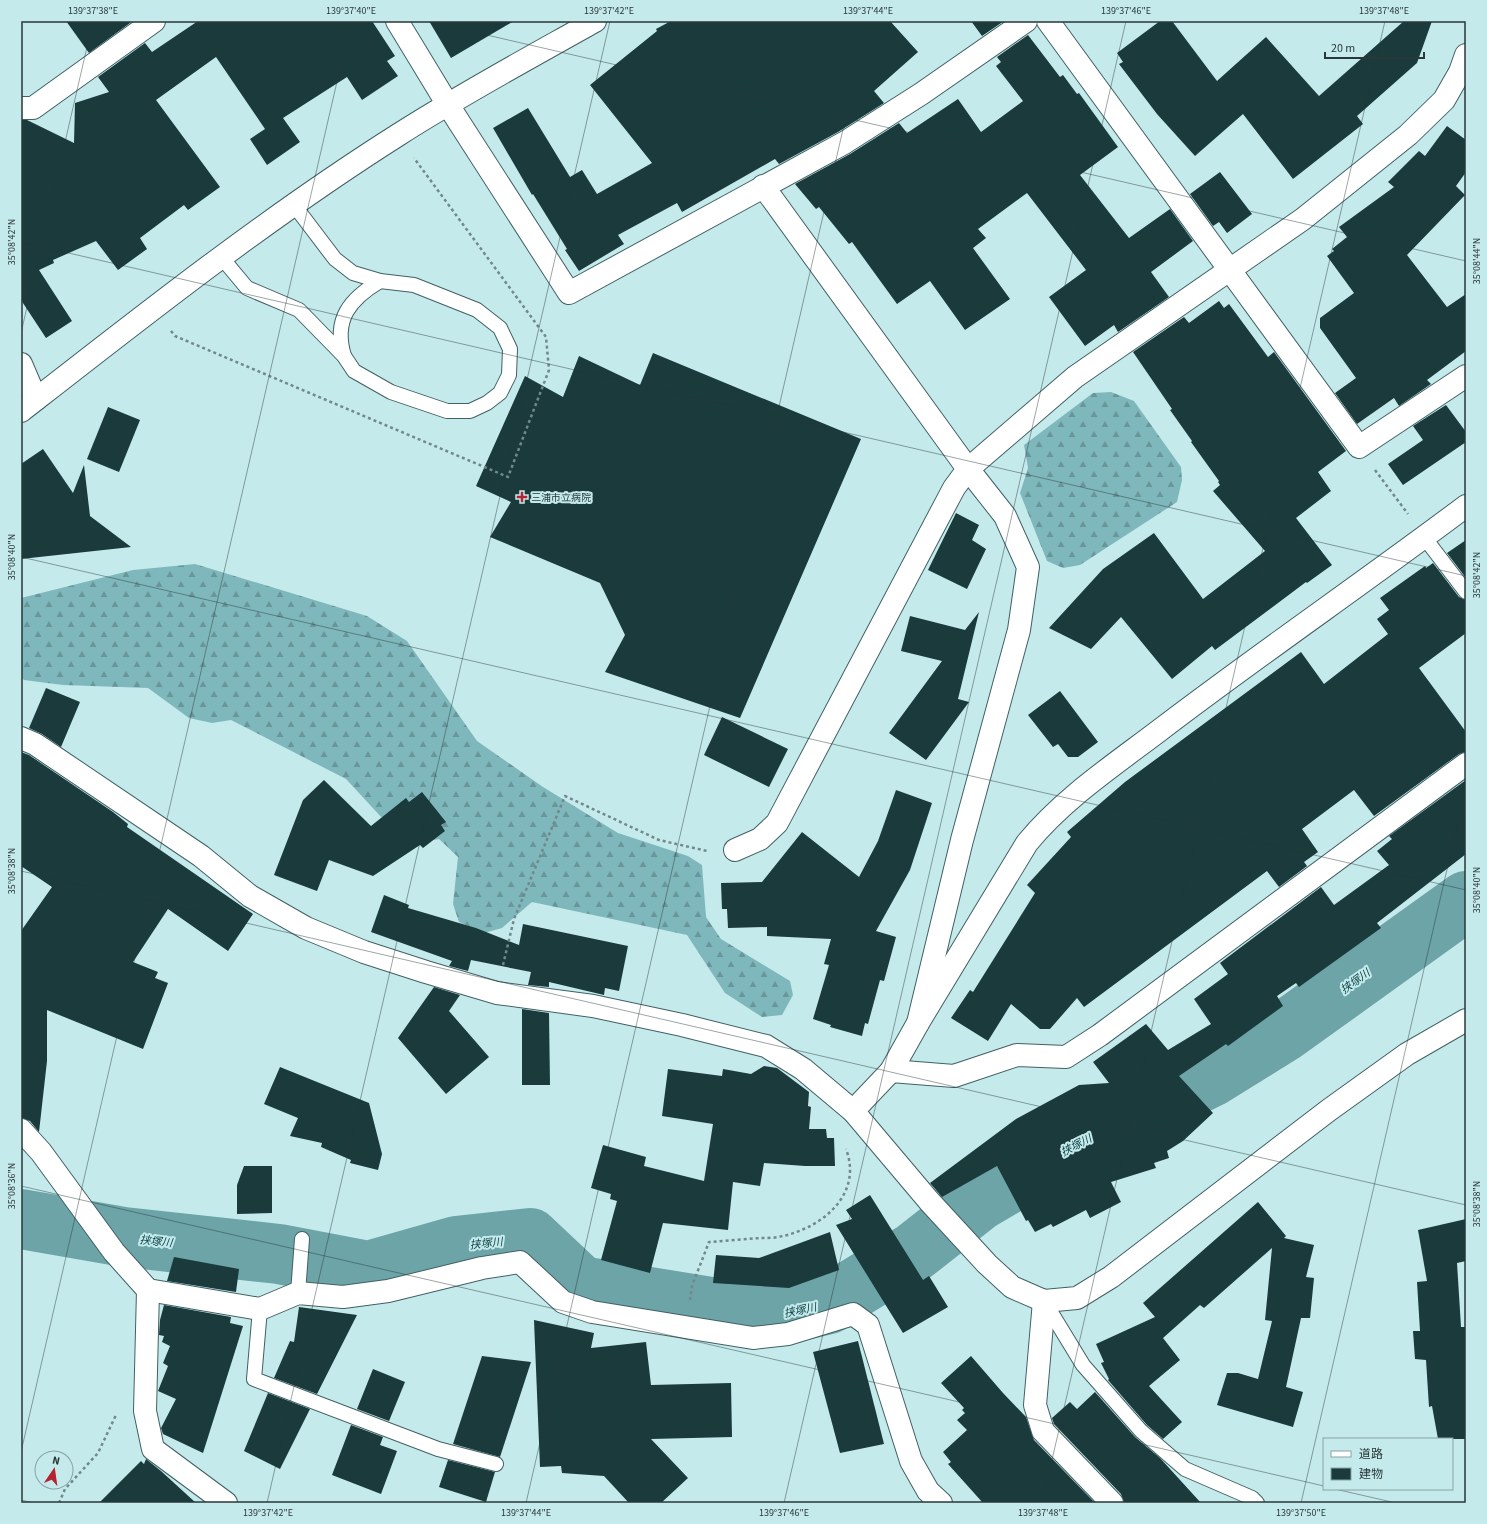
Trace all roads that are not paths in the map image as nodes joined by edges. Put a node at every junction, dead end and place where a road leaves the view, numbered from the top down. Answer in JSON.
{"nodes":[{"id":1,"x":154,"y":21,"type":"edge"},
{"id":2,"x":397,"y":21,"type":"edge"},
{"id":3,"x":595,"y":21,"type":"edge"},
{"id":4,"x":1026,"y":21,"type":"edge"},
{"id":5,"x":1048,"y":21,"type":"edge"},
{"id":6,"x":1466,"y":55,"type":"edge"},
{"id":7,"x":448,"y":105,"type":"junction"},
{"id":8,"x":21,"y":108,"type":"edge"},
{"id":9,"x":763,"y":186,"type":"junction"},
{"id":10,"x":294,"y":205,"type":"junction"},
{"id":11,"x":222,"y":258,"type":"junction"},
{"id":12,"x":1230,"y":270,"type":"junction"},
{"id":13,"x":380,"y":281,"type":"junction"},
{"id":14,"x":344,"y":356,"type":"junction"},
{"id":15,"x":21,"y":364,"type":"edge"},
{"id":16,"x":1466,"y":376,"type":"edge"},
{"id":17,"x":29,"y":405,"type":"edge"},
{"id":18,"x":968,"y":469,"type":"junction"},
{"id":19,"x":1466,"y":506,"type":"edge"},
{"id":20,"x":1424,"y":537,"type":"junction"},
{"id":21,"x":1466,"y":592,"type":"edge"},
{"id":22,"x":21,"y":738,"type":"edge"},
{"id":23,"x":1466,"y":764,"type":"edge"},
{"id":24,"x":735,"y":850,"type":"road end"},
{"id":25,"x":1466,"y":1020,"type":"edge"},
{"id":26,"x":918,"y":1022,"type":"junction"},
{"id":27,"x":891,"y":1071,"type":"junction"},
{"id":28,"x":853,"y":1111,"type":"junction"},
{"id":29,"x":21,"y":1130,"type":"edge"},
{"id":30,"x":302,"y":1239,"type":"dead end"},
{"id":31,"x":148,"y":1290,"type":"junction"},
{"id":32,"x":298,"y":1293,"type":"junction"},
{"id":33,"x":1044,"y":1301,"type":"junction"},
{"id":34,"x":260,"y":1309,"type":"junction"},
{"id":35,"x":496,"y":1464,"type":"dead end"},
{"id":36,"x":226,"y":1503,"type":"edge"},
{"id":37,"x":941,"y":1503,"type":"edge"},
{"id":38,"x":1112,"y":1503,"type":"edge"},
{"id":39,"x":1257,"y":1503,"type":"edge"}],
"edges":[{"from":1,"to":8,"type":"street"},
{"from":2,"to":7,"type":"street"},
{"from":3,"to":7,"type":"street"},
{"from":4,"to":9,"type":"street"},
{"from":5,"to":12,"type":"street"},
{"from":6,"to":12,"type":"street"},
{"from":7,"to":9,"type":"street"},
{"from":7,"to":10,"type":"street"},
{"from":9,"to":18,"type":"street"},
{"from":10,"to":11,"type":"street"},
{"from":10,"to":13,"type":"lane"},
{"from":11,"to":14,"type":"lane"},
{"from":11,"to":17,"type":"street"},
{"from":12,"to":16,"type":"street"},
{"from":12,"to":18,"type":"street"},
{"from":13,"to":14,"type":"lane"},
{"from":13,"to":14,"type":"lane"},
{"from":15,"to":17,"type":"street"},
{"from":18,"to":24,"type":"street"},
{"from":18,"to":26,"type":"street"},
{"from":19,"to":20,"type":"street"},
{"from":20,"to":21,"type":"lane"},
{"from":20,"to":26,"type":"street"},
{"from":22,"to":28,"type":"street"},
{"from":23,"to":27,"type":"street"},
{"from":25,"to":33,"type":"street"},
{"from":26,"to":27,"type":"street"},
{"from":27,"to":28,"type":"street"},
{"from":28,"to":33,"type":"street"},
{"from":29,"to":31,"type":"street"},
{"from":30,"to":32,"type":"lane"},
{"from":31,"to":34,"type":"street"},
{"from":31,"to":36,"type":"street"},
{"from":32,"to":34,"type":"street"},
{"from":32,"to":37,"type":"street"},
{"from":33,"to":38,"type":"street"},
{"from":33,"to":39,"type":"lane"},
{"from":34,"to":35,"type":"lane"}]}
